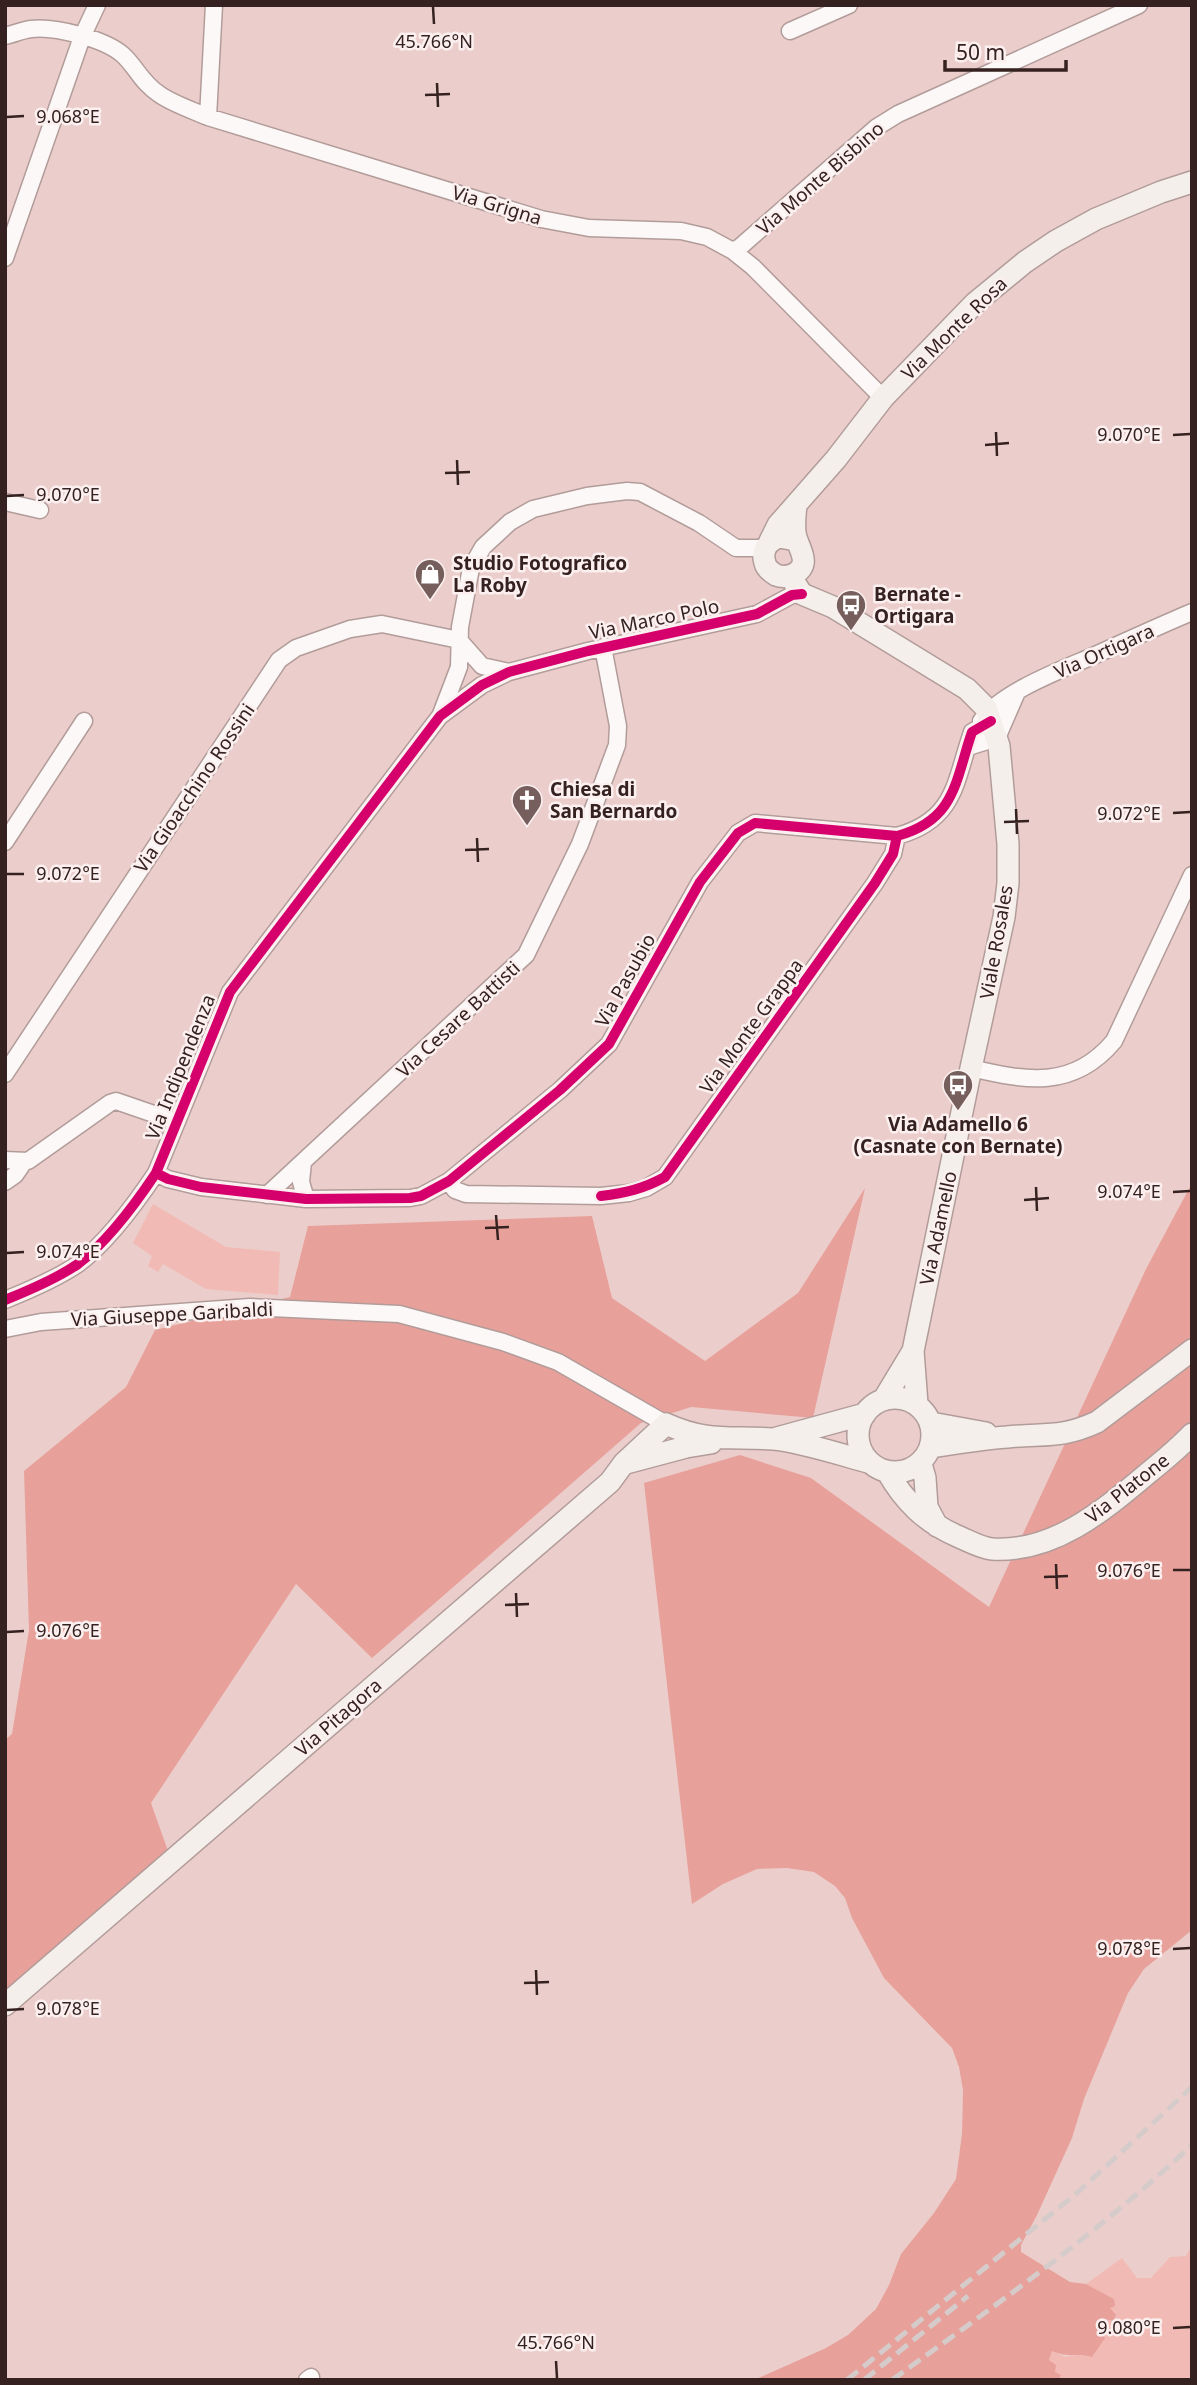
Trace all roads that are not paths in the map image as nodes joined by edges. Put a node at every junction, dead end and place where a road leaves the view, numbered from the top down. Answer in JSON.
{"nodes":[{"id":1,"x":97,"y":5,"type":"edge"},
{"id":2,"x":214,"y":5,"type":"edge"},
{"id":3,"x":849,"y":5,"type":"edge"},
{"id":4,"x":1138,"y":6,"type":"edge"},
{"id":5,"x":790,"y":31,"type":"dead end"},
{"id":6,"x":5,"y":36,"type":"edge"},
{"id":7,"x":82,"y":37,"type":"junction"},
{"id":8,"x":208,"y":117,"type":"junction"},
{"id":9,"x":1192,"y":182,"type":"edge"},
{"id":10,"x":733,"y":251,"type":"junction"},
{"id":11,"x":5,"y":258,"type":"edge"},
{"id":12,"x":883,"y":398,"type":"junction"},
{"id":13,"x":5,"y":502,"type":"edge"},
{"id":14,"x":796,"y":505,"type":"junction"},
{"id":15,"x":40,"y":510,"type":"dead end"},
{"id":16,"x":796,"y":540,"type":"junction"},
{"id":17,"x":768,"y":545,"type":"junction"},
{"id":18,"x":794,"y":581,"type":"junction"},
{"id":19,"x":833,"y":607,"type":"junction"},
{"id":20,"x":1192,"y":612,"type":"edge"},
{"id":21,"x":459,"y":640,"type":"junction"},
{"id":22,"x":603,"y":647,"type":"junction"},
{"id":23,"x":509,"y":672,"type":"junction"},
{"id":24,"x":1017,"y":692,"type":"junction"},
{"id":25,"x":440,"y":716,"type":"junction"},
{"id":26,"x":84,"y":721,"type":"dead end"},
{"id":27,"x":988,"y":725,"type":"junction"},
{"id":28,"x":968,"y":747,"type":"junction"},
{"id":29,"x":897,"y":836,"type":"junction"},
{"id":30,"x":5,"y":842,"type":"edge"},
{"id":31,"x":1192,"y":875,"type":"edge"},
{"id":32,"x":971,"y":1068,"type":"junction"},
{"id":33,"x":5,"y":1074,"type":"edge"},
{"id":34,"x":177,"y":1122,"type":"junction"},
{"id":35,"x":5,"y":1160,"type":"edge"},
{"id":36,"x":24,"y":1162,"type":"junction"},
{"id":37,"x":303,"y":1162,"type":"junction"},
{"id":38,"x":156,"y":1174,"type":"junction"},
{"id":39,"x":449,"y":1181,"type":"junction"},
{"id":40,"x":5,"y":1182,"type":"edge"},
{"id":41,"x":267,"y":1195,"type":"junction"},
{"id":42,"x":306,"y":1199,"type":"junction"},
{"id":43,"x":5,"y":1300,"type":"edge"},
{"id":44,"x":5,"y":1329,"type":"edge"},
{"id":45,"x":1192,"y":1350,"type":"edge"},
{"id":46,"x":913,"y":1352,"type":"junction"},
{"id":47,"x":884,"y":1399,"type":"junction"},
{"id":48,"x":917,"y":1404,"type":"junction"},
{"id":49,"x":864,"y":1414,"type":"junction"},
{"id":50,"x":931,"y":1423,"type":"junction"},
{"id":51,"x":666,"y":1424,"type":"junction"},
{"id":52,"x":1192,"y":1434,"type":"edge"},
{"id":53,"x":1009,"y":1437,"type":"junction"},
{"id":54,"x":775,"y":1439,"type":"junction"},
{"id":55,"x":732,"y":1440,"type":"junction"},
{"id":56,"x":926,"y":1455,"type":"junction"},
{"id":57,"x":624,"y":1463,"type":"junction"},
{"id":58,"x":878,"y":1467,"type":"junction"},
{"id":59,"x":938,"y":1528,"type":"junction"},
{"id":60,"x":5,"y":2005,"type":"edge"}],
"edges":[{"from":1,"to":7,"type":"street"},
{"from":2,"to":8,"type":"street"},
{"from":3,"to":5,"type":"street"},
{"from":4,"to":10,"type":"street","name":"Via Monte Bisbino"},
{"from":6,"to":7,"type":"street","name":"Via Grigna"},
{"from":7,"to":8,"type":"street","name":"Via Grigna"},
{"from":7,"to":11,"type":"street"},
{"from":8,"to":10,"type":"street","name":"Via Grigna"},
{"from":9,"to":12,"type":"street","name":"Via Monte Rosa"},
{"from":10,"to":12,"type":"street","name":"Via Grigna"},
{"from":12,"to":14,"type":"street","name":"Via Monte Rosa"},
{"from":13,"to":15,"type":"street"},
{"from":14,"to":16,"type":"street"},
{"from":14,"to":17,"type":"street","name":"Via Monte Rosa"},
{"from":16,"to":17,"type":"street"},
{"from":16,"to":18,"type":"street"},
{"from":17,"to":18,"type":"street"},
{"from":17,"to":21,"type":"street"},
{"from":18,"to":19,"type":"street"},
{"from":18,"to":19,"type":"street"},
{"from":18,"to":22,"type":"street","name":"Via Marco Polo"},
{"from":19,"to":27,"type":"street"},
{"from":20,"to":24,"type":"street","name":"Via Ortigara"},
{"from":21,"to":23,"type":"street"},
{"from":21,"to":25,"type":"street"},
{"from":21,"to":33,"type":"street","name":"Via Gioacchino Rossini"},
{"from":22,"to":23,"type":"street","name":"Via Marco Polo"},
{"from":22,"to":37,"type":"street","name":"Via Cesare Battisti"},
{"from":23,"to":25,"type":"street","name":"Via Marco Polo"},
{"from":24,"to":27,"type":"street","name":"Via Ortigara"},
{"from":24,"to":27,"type":"street"},
{"from":25,"to":34,"type":"street","name":"Via Indipendenza"},
{"from":26,"to":30,"type":"street"},
{"from":27,"to":28,"type":"street"},
{"from":27,"to":28,"type":"street","name":"Via Pasubio"},
{"from":27,"to":32,"type":"street","name":"Viale Rosales"},
{"from":28,"to":29,"type":"street","name":"Via Pasubio"},
{"from":29,"to":39,"type":"street","name":"Via Pasubio"},
{"from":29,"to":39,"type":"street","name":"Via Monte Grappa"},
{"from":31,"to":32,"type":"street"},
{"from":32,"to":46,"type":"street","name":"Via Adamello"},
{"from":34,"to":36,"type":"street"},
{"from":34,"to":38,"type":"street","name":"Via Indipendenza"},
{"from":35,"to":36,"type":"street"},
{"from":36,"to":40,"type":"street"},
{"from":37,"to":41,"type":"street","name":"Via Cesare Battisti"},
{"from":37,"to":42,"type":"street"},
{"from":38,"to":41,"type":"street","name":"Via Pasubio"},
{"from":38,"to":43,"type":"street","name":"Via Indipendenza"},
{"from":39,"to":42,"type":"street","name":"Via Pasubio"},
{"from":41,"to":42,"type":"street","name":"Via Pasubio"},
{"from":44,"to":51,"type":"street","name":"Via Giuseppe Garibaldi"},
{"from":45,"to":53,"type":"street"},
{"from":46,"to":47,"type":"street","name":"Via Adamello"},
{"from":46,"to":48,"type":"street","name":"Via Adamello"},
{"from":47,"to":48,"type":"street"},
{"from":47,"to":49,"type":"street"},
{"from":48,"to":50,"type":"street"},
{"from":49,"to":54,"type":"street","name":"Via Giuseppe Garibaldi"},
{"from":49,"to":58,"type":"street"},
{"from":50,"to":53,"type":"street"},
{"from":50,"to":56,"type":"street"},
{"from":51,"to":55,"type":"street","name":"Via Giuseppe Garibaldi"},
{"from":51,"to":57,"type":"street","name":"Via Pitagora"},
{"from":52,"to":59,"type":"street","name":"Via Platone"},
{"from":53,"to":56,"type":"street"},
{"from":54,"to":55,"type":"street","name":"Via Giuseppe Garibaldi"},
{"from":54,"to":58,"type":"street","name":"Via Giuseppe Garibaldi"},
{"from":55,"to":57,"type":"street"},
{"from":56,"to":58,"type":"street"},
{"from":56,"to":59,"type":"street"},
{"from":57,"to":60,"type":"street","name":"Via Pitagora"},
{"from":58,"to":59,"type":"street","name":"Via Platone"}]}
